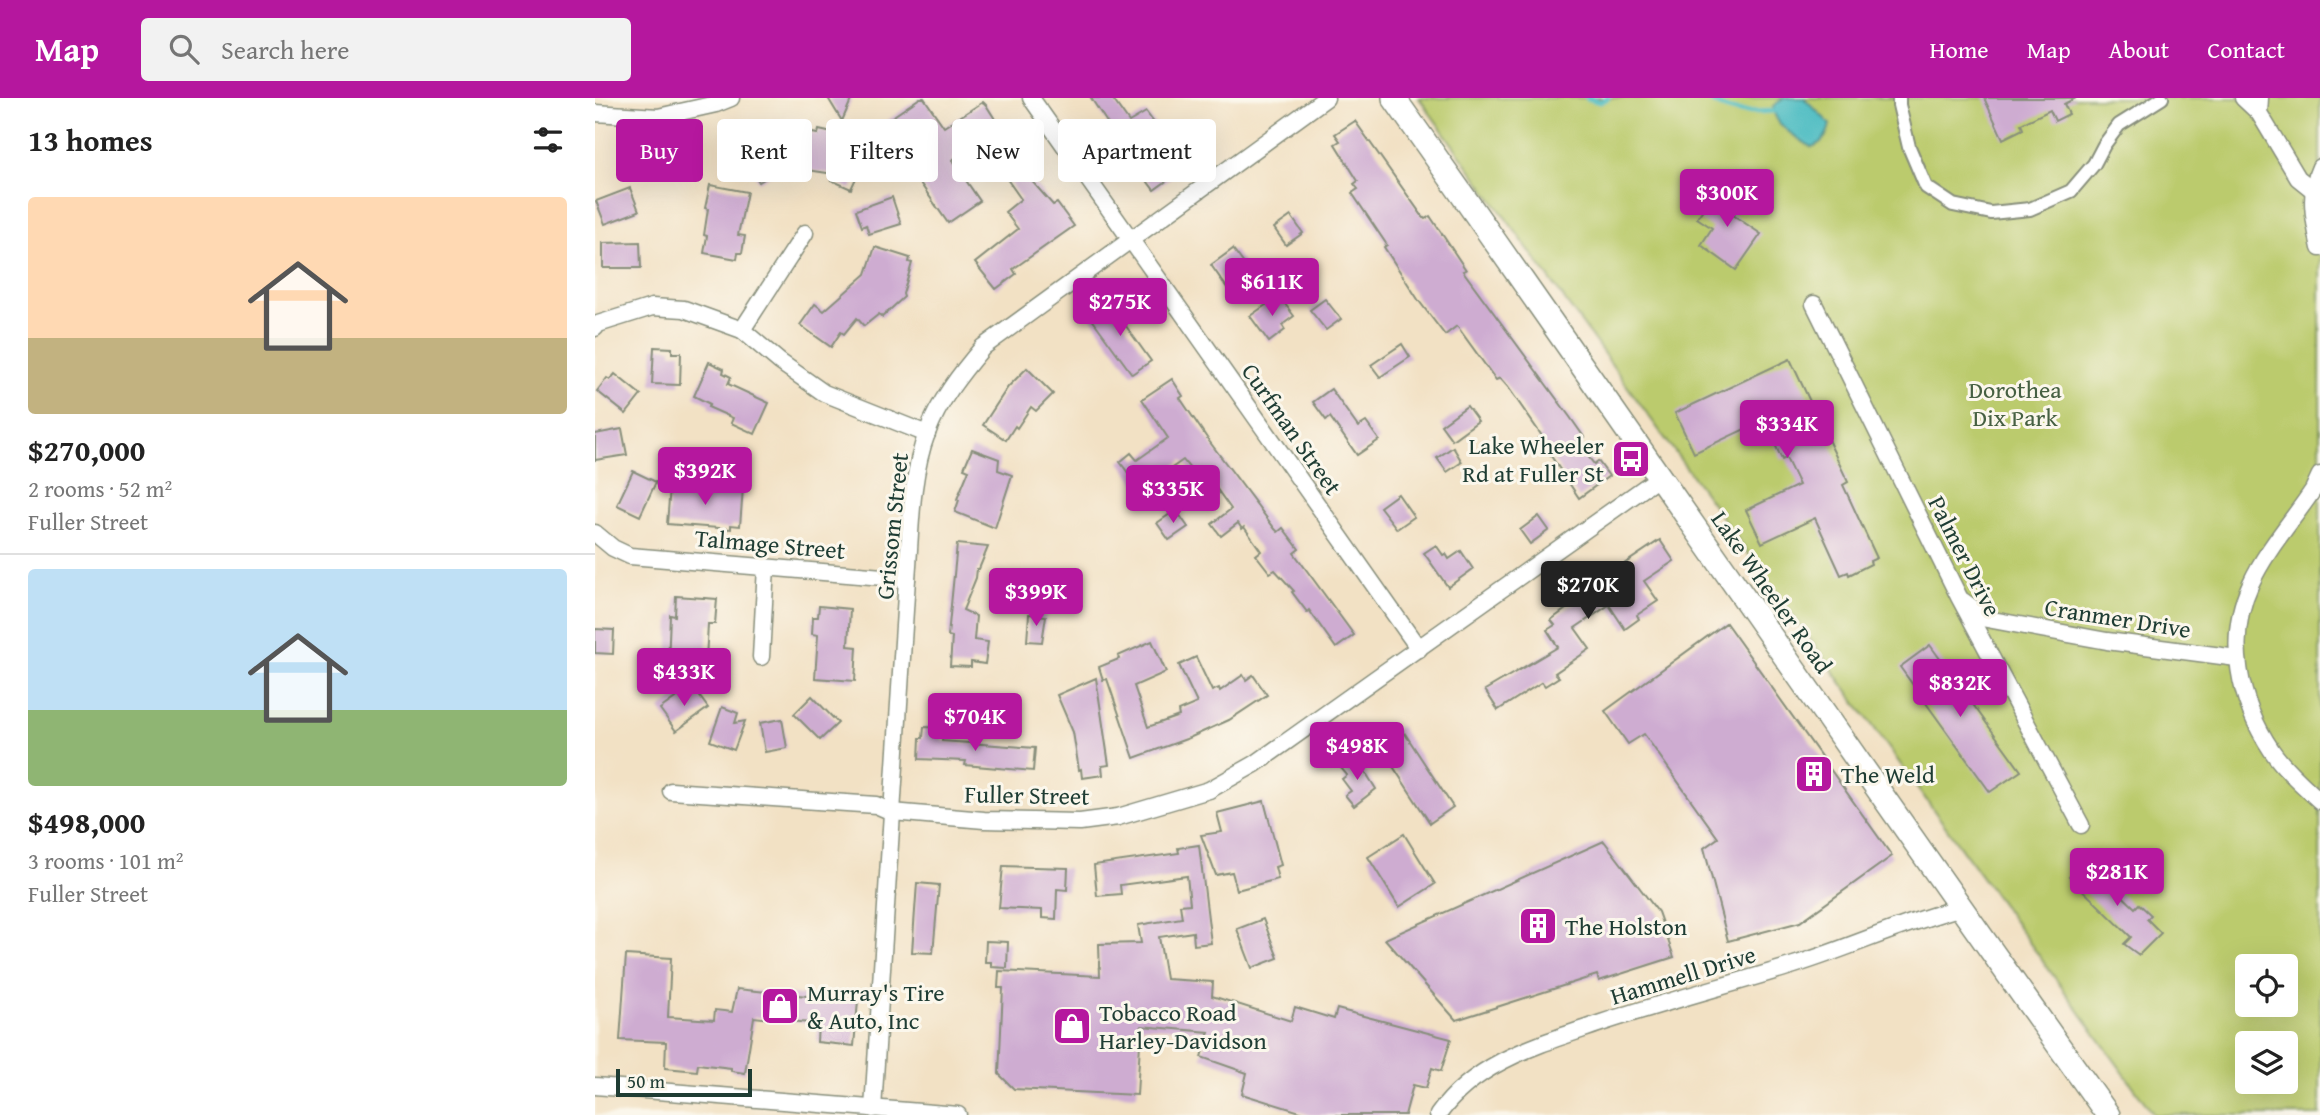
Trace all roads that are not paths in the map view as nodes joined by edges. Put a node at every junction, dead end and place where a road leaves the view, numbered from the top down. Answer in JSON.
{"nodes":[{"id":1,"x":730,"y":98,"type":"edge"},
{"id":2,"x":1031,"y":98,"type":"edge"},
{"id":3,"x":1326,"y":98,"type":"edge"},
{"id":4,"x":1394,"y":98,"type":"edge"},
{"id":5,"x":1899,"y":98,"type":"edge"},
{"id":6,"x":2162,"y":98,"type":"edge"},
{"id":7,"x":2243,"y":98,"type":"edge"},
{"id":8,"x":2260,"y":106,"type":"edge"},
{"id":9,"x":595,"y":113,"type":"edge"},
{"id":10,"x":2320,"y":167,"type":"edge"},
{"id":11,"x":2313,"y":190,"type":"junction"},
{"id":12,"x":805,"y":233,"type":"dead end"},
{"id":13,"x":1132,"y":239,"type":"junction"},
{"id":14,"x":2320,"y":248,"type":"edge"},
{"id":15,"x":1814,"y":304,"type":"dead end"},
{"id":16,"x":596,"y":324,"type":"edge"},
{"id":17,"x":742,"y":330,"type":"junction"},
{"id":18,"x":927,"y":434,"type":"junction"},
{"id":19,"x":2320,"y":475,"type":"edge"},
{"id":20,"x":1661,"y":476,"type":"junction"},
{"id":21,"x":595,"y":533,"type":"edge"},
{"id":22,"x":766,"y":566,"type":"junction"},
{"id":23,"x":907,"y":579,"type":"junction"},
{"id":24,"x":1958,"y":597,"type":"junction"},
{"id":25,"x":1419,"y":649,"type":"junction"},
{"id":26,"x":761,"y":657,"type":"dead end"},
{"id":27,"x":2237,"y":658,"type":"junction"},
{"id":28,"x":671,"y":791,"type":"dead end"},
{"id":29,"x":2320,"y":801,"type":"edge"},
{"id":30,"x":892,"y":812,"type":"junction"},
{"id":31,"x":2081,"y":825,"type":"dead end"},
{"id":32,"x":1959,"y":908,"type":"junction"},
{"id":33,"x":595,"y":1086,"type":"edge"},
{"id":34,"x":873,"y":1109,"type":"junction"},
{"id":35,"x":958,"y":1115,"type":"edge"},
{"id":36,"x":1438,"y":1115,"type":"edge"},
{"id":37,"x":2108,"y":1115,"type":"edge"}],
"edges":[{"from":1,"to":9,"type":"street"},
{"from":2,"to":13,"type":"street","name":"Curfman Street"},
{"from":3,"to":13,"type":"street","name":"Grissom Street"},
{"from":4,"to":20,"type":"main road","name":"Lake Wheeler Road"},
{"from":5,"to":6,"type":"street"},
{"from":7,"to":8,"type":"street"},
{"from":8,"to":11,"type":"street"},
{"from":10,"to":11,"type":"street"},
{"from":11,"to":14,"type":"street"},
{"from":12,"to":17,"type":"street"},
{"from":13,"to":18,"type":"street","name":"Grissom Street"},
{"from":13,"to":25,"type":"street","name":"Curfman Street"},
{"from":15,"to":24,"type":"street","name":"Palmer Drive"},
{"from":16,"to":17,"type":"street"},
{"from":17,"to":18,"type":"street"},
{"from":18,"to":23,"type":"street","name":"Grissom Street"},
{"from":19,"to":27,"type":"street"},
{"from":20,"to":25,"type":"street","name":"Fuller Street"},
{"from":20,"to":32,"type":"main road","name":"Lake Wheeler Road"},
{"from":21,"to":22,"type":"street","name":"Talmage Street"},
{"from":22,"to":23,"type":"street","name":"Talmage Street"},
{"from":22,"to":26,"type":"street"},
{"from":23,"to":30,"type":"street","name":"Grissom Street"},
{"from":24,"to":27,"type":"street","name":"Cranmer Drive"},
{"from":24,"to":31,"type":"street","name":"Palmer Drive"},
{"from":25,"to":30,"type":"street","name":"Fuller Street"},
{"from":27,"to":29,"type":"street"},
{"from":28,"to":30,"type":"street","name":"Fuller Street"},
{"from":30,"to":34,"type":"street","name":"Grissom Street"},
{"from":32,"to":36,"type":"street","name":"Hammell Drive"},
{"from":32,"to":37,"type":"main road","name":"Lake Wheeler Road"},
{"from":33,"to":34,"type":"street"},
{"from":34,"to":35,"type":"street"}]}
